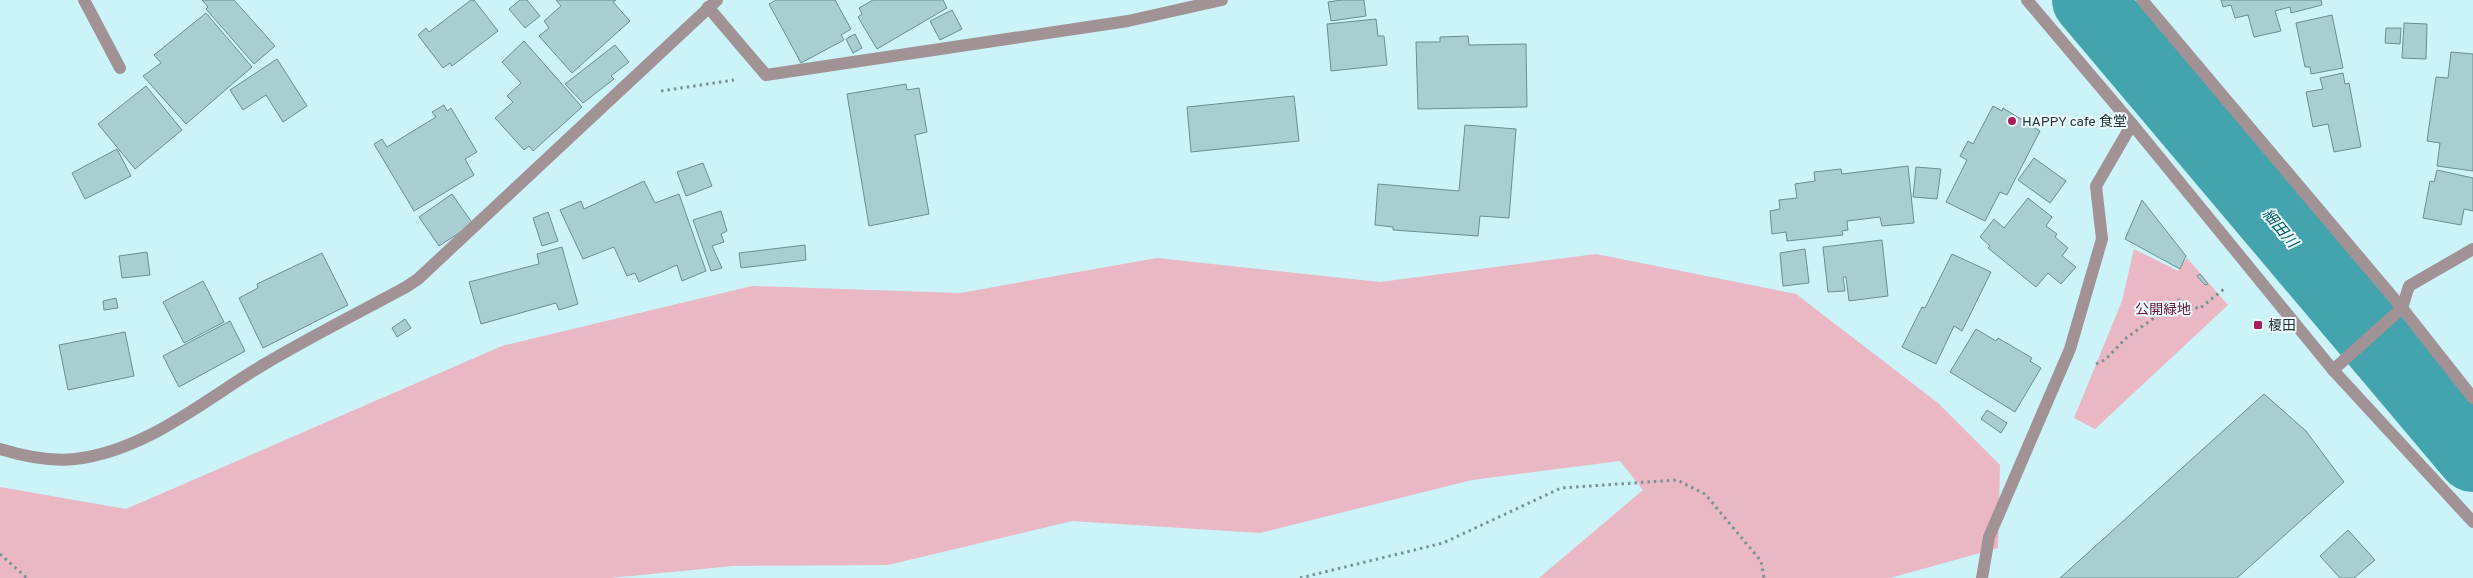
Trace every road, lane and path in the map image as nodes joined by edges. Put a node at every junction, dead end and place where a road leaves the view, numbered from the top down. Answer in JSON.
{"nodes":[{"id":1,"x":84,"y":0,"type":"edge"},
{"id":2,"x":1219,"y":0,"type":"edge"},
{"id":3,"x":2027,"y":0,"type":"edge"},
{"id":4,"x":2142,"y":0,"type":"edge"},
{"id":5,"x":713,"y":4,"type":"edge"},
{"id":6,"x":120,"y":68,"type":"dead end"},
{"id":7,"x":766,"y":75,"type":"junction"},
{"id":8,"x":659,"y":92,"type":"dead end"},
{"id":9,"x":2132,"y":124,"type":"junction"},
{"id":10,"x":2473,"y":249,"type":"edge"},
{"id":11,"x":2224,"y":289,"type":"dead end"},
{"id":12,"x":2402,"y":308,"type":"junction"},
{"id":13,"x":2096,"y":364,"type":"dead end"},
{"id":14,"x":2333,"y":370,"type":"junction"},
{"id":15,"x":2473,"y":398,"type":"edge"},
{"id":16,"x":0,"y":448,"type":"edge"},
{"id":17,"x":2473,"y":522,"type":"edge"},
{"id":18,"x":0,"y":554,"type":"edge"},
{"id":19,"x":28,"y":578,"type":"edge"},
{"id":20,"x":1300,"y":578,"type":"edge"},
{"id":21,"x":1764,"y":578,"type":"edge"},
{"id":22,"x":1982,"y":578,"type":"edge"}],
"edges":[{"from":1,"to":6,"type":"street"},
{"from":2,"to":7,"type":"street"},
{"from":3,"to":9,"type":"street"},
{"from":4,"to":12,"type":"street"},
{"from":5,"to":7,"type":"street"},
{"from":5,"to":16,"type":"street"},
{"from":7,"to":8,"type":"path"},
{"from":9,"to":14,"type":"street"},
{"from":9,"to":22,"type":"street"},
{"from":10,"to":12,"type":"street"},
{"from":11,"to":13,"type":"path"},
{"from":12,"to":14,"type":"street"},
{"from":12,"to":15,"type":"street"},
{"from":14,"to":17,"type":"street"},
{"from":18,"to":19,"type":"path"},
{"from":20,"to":21,"type":"path"}]}
